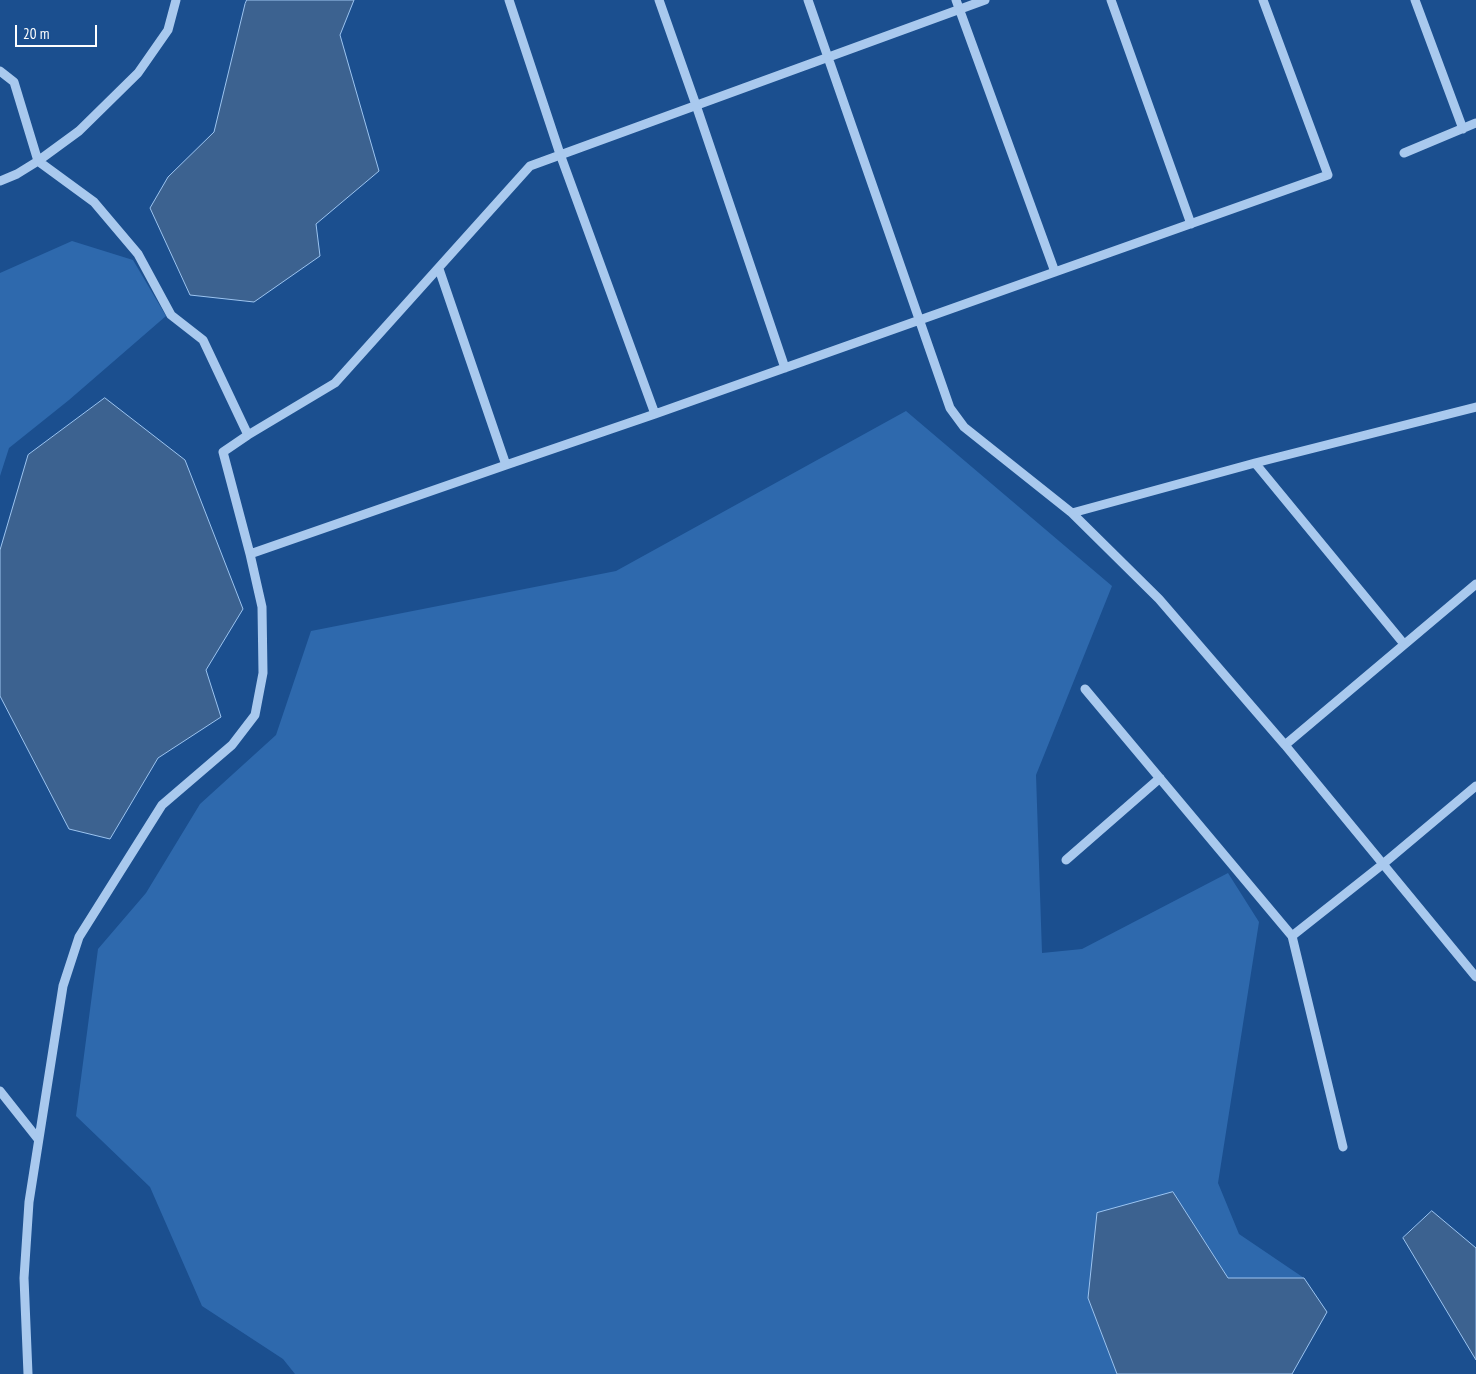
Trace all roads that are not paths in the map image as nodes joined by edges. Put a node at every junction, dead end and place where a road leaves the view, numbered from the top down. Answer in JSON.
{"nodes":[{"id":1,"x":176,"y":0,"type":"edge"},
{"id":2,"x":509,"y":0,"type":"edge"},
{"id":3,"x":658,"y":0,"type":"edge"},
{"id":4,"x":808,"y":0,"type":"edge"},
{"id":5,"x":985,"y":0,"type":"edge"},
{"id":6,"x":1111,"y":0,"type":"edge"},
{"id":7,"x":1263,"y":0,"type":"edge"},
{"id":8,"x":1415,"y":0,"type":"edge"},
{"id":9,"x":958,"y":4,"type":"edge"},
{"id":10,"x":828,"y":57,"type":"junction"},
{"id":11,"x":0,"y":71,"type":"edge"},
{"id":12,"x":696,"y":104,"type":"junction"},
{"id":13,"x":1476,"y":123,"type":"edge"},
{"id":14,"x":1463,"y":129,"type":"junction"},
{"id":15,"x":560,"y":154,"type":"junction"},
{"id":16,"x":1404,"y":154,"type":"dead end"},
{"id":17,"x":38,"y":161,"type":"junction"},
{"id":18,"x":0,"y":181,"type":"edge"},
{"id":19,"x":1191,"y":224,"type":"junction"},
{"id":20,"x":439,"y":269,"type":"junction"},
{"id":21,"x":1055,"y":272,"type":"junction"},
{"id":22,"x":919,"y":320,"type":"junction"},
{"id":23,"x":785,"y":368,"type":"junction"},
{"id":24,"x":1476,"y":407,"type":"edge"},
{"id":25,"x":655,"y":414,"type":"junction"},
{"id":26,"x":248,"y":436,"type":"junction"},
{"id":27,"x":1255,"y":462,"type":"junction"},
{"id":28,"x":506,"y":465,"type":"junction"},
{"id":29,"x":1072,"y":514,"type":"junction"},
{"id":30,"x":250,"y":554,"type":"junction"},
{"id":31,"x":1476,"y":584,"type":"edge"},
{"id":32,"x":1404,"y":644,"type":"junction"},
{"id":33,"x":1085,"y":689,"type":"dead end"},
{"id":34,"x":1285,"y":745,"type":"junction"},
{"id":35,"x":1160,"y":778,"type":"junction"},
{"id":36,"x":1476,"y":786,"type":"edge"},
{"id":37,"x":1066,"y":860,"type":"dead end"},
{"id":38,"x":1383,"y":864,"type":"junction"},
{"id":39,"x":1292,"y":936,"type":"junction"},
{"id":40,"x":1476,"y":977,"type":"edge"},
{"id":41,"x":0,"y":1091,"type":"edge"},
{"id":42,"x":38,"y":1139,"type":"junction"},
{"id":43,"x":1343,"y":1147,"type":"dead end"},
{"id":44,"x":28,"y":1374,"type":"edge"}],
"edges":[{"from":1,"to":17,"type":"street"},
{"from":2,"to":15,"type":"street"},
{"from":3,"to":12,"type":"street"},
{"from":4,"to":10,"type":"street"},
{"from":5,"to":9,"type":"street"},
{"from":6,"to":19,"type":"street"},
{"from":7,"to":19,"type":"street"},
{"from":8,"to":14,"type":"street"},
{"from":9,"to":10,"type":"street"},
{"from":9,"to":21,"type":"street"},
{"from":10,"to":12,"type":"street"},
{"from":10,"to":22,"type":"street"},
{"from":11,"to":17,"type":"street"},
{"from":12,"to":15,"type":"street"},
{"from":12,"to":23,"type":"street"},
{"from":13,"to":14,"type":"street"},
{"from":14,"to":16,"type":"street"},
{"from":15,"to":20,"type":"street"},
{"from":15,"to":25,"type":"street"},
{"from":17,"to":18,"type":"street"},
{"from":17,"to":26,"type":"street"},
{"from":19,"to":21,"type":"street"},
{"from":20,"to":26,"type":"street"},
{"from":20,"to":28,"type":"street"},
{"from":21,"to":22,"type":"street"},
{"from":22,"to":23,"type":"street"},
{"from":22,"to":29,"type":"street"},
{"from":23,"to":25,"type":"street"},
{"from":24,"to":27,"type":"street"},
{"from":25,"to":28,"type":"street"},
{"from":26,"to":30,"type":"street"},
{"from":27,"to":29,"type":"street"},
{"from":27,"to":32,"type":"street"},
{"from":28,"to":30,"type":"street"},
{"from":29,"to":34,"type":"street"},
{"from":30,"to":42,"type":"street"},
{"from":31,"to":32,"type":"street"},
{"from":32,"to":34,"type":"street"},
{"from":33,"to":35,"type":"street"},
{"from":34,"to":38,"type":"street"},
{"from":35,"to":37,"type":"street"},
{"from":35,"to":39,"type":"street"},
{"from":36,"to":38,"type":"street"},
{"from":38,"to":39,"type":"street"},
{"from":38,"to":40,"type":"street"},
{"from":39,"to":43,"type":"street"},
{"from":41,"to":42,"type":"street"},
{"from":42,"to":44,"type":"street"}]}
